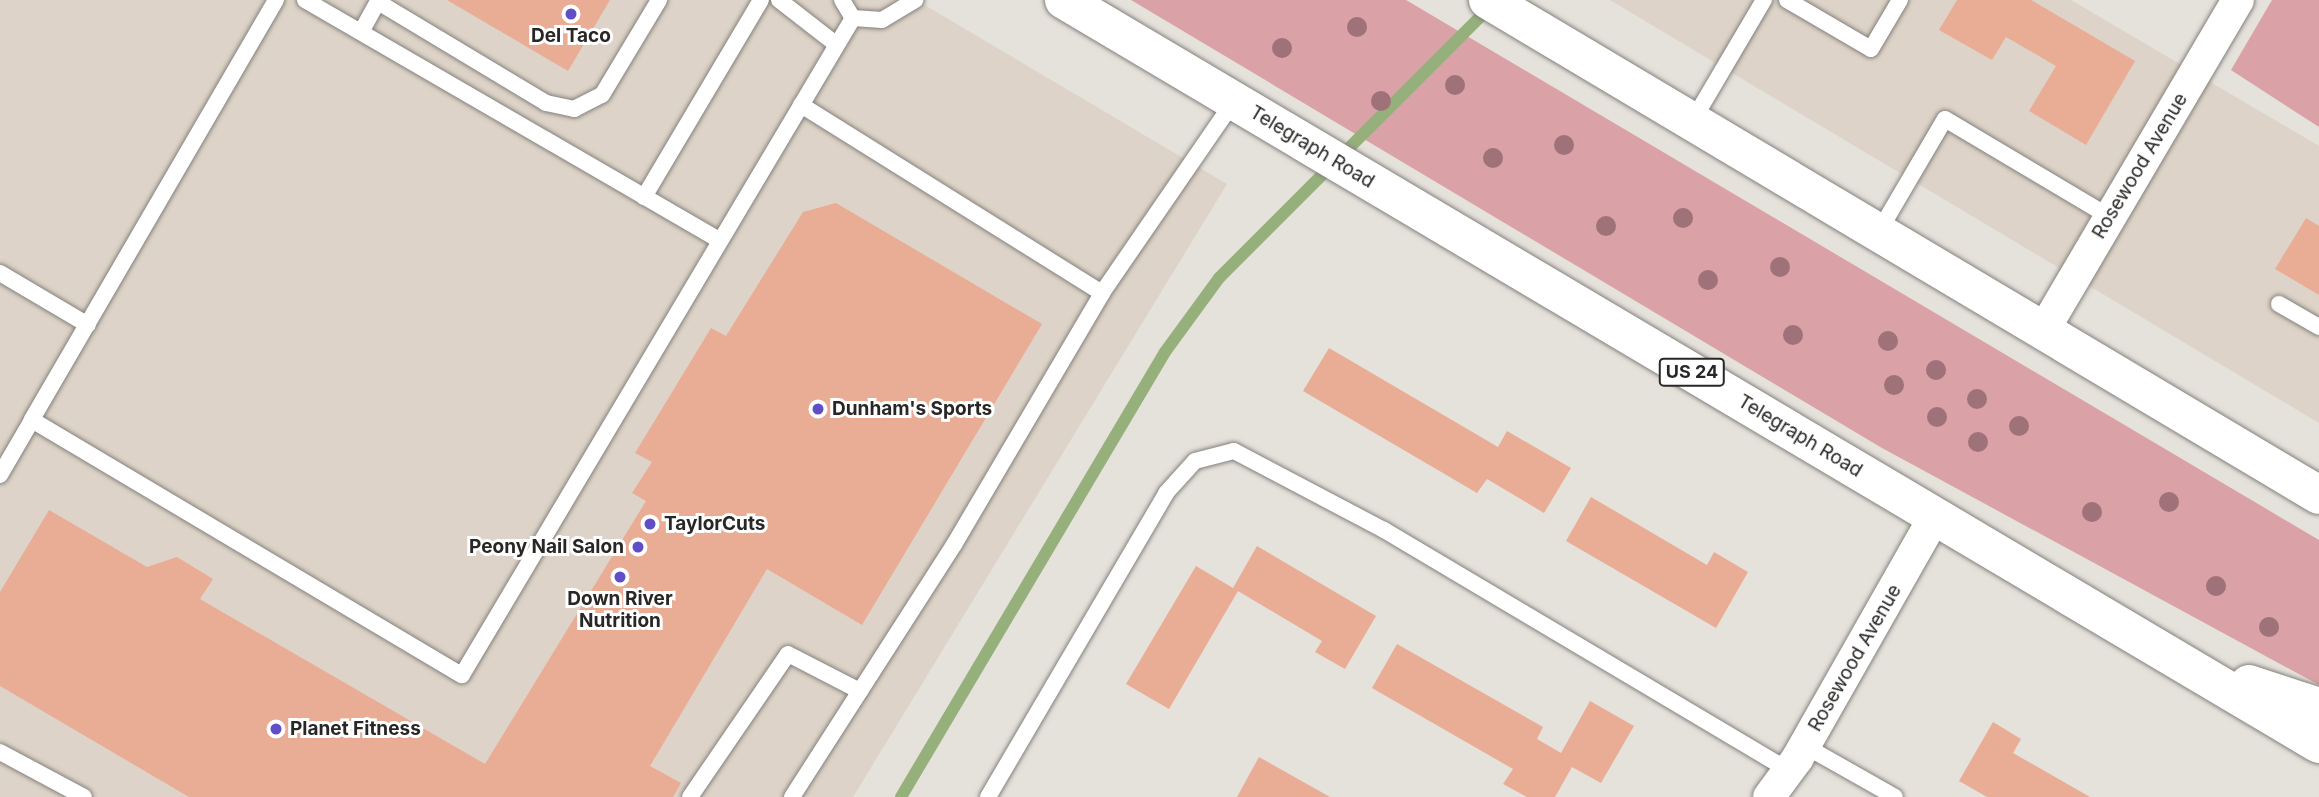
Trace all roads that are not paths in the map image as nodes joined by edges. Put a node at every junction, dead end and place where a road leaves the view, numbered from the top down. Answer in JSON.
{"nodes":[{"id":1,"x":276,"y":0,"type":"edge"},
{"id":2,"x":305,"y":0,"type":"edge"},
{"id":3,"x":659,"y":0,"type":"edge"},
{"id":4,"x":761,"y":0,"type":"edge"},
{"id":5,"x":779,"y":0,"type":"edge"},
{"id":6,"x":842,"y":0,"type":"edge"},
{"id":7,"x":915,"y":0,"type":"edge"},
{"id":8,"x":1064,"y":0,"type":"edge"},
{"id":9,"x":1488,"y":0,"type":"edge"},
{"id":10,"x":1764,"y":0,"type":"edge"},
{"id":11,"x":1787,"y":0,"type":"edge"},
{"id":12,"x":1900,"y":0,"type":"edge"},
{"id":13,"x":2238,"y":0,"type":"edge"},
{"id":14,"x":379,"y":1,"type":"edge"},
{"id":15,"x":853,"y":18,"type":"junction"},
{"id":16,"x":361,"y":32,"type":"junction"},
{"id":17,"x":837,"y":45,"type":"junction"},
{"id":18,"x":1234,"y":101,"type":"junction"},
{"id":19,"x":801,"y":105,"type":"junction"},
{"id":20,"x":1692,"y":122,"type":"junction"},
{"id":21,"x":644,"y":197,"type":"junction"},
{"id":22,"x":2110,"y":217,"type":"junction"},
{"id":23,"x":1878,"y":233,"type":"junction"},
{"id":24,"x":719,"y":240,"type":"junction"},
{"id":25,"x":0,"y":273,"type":"edge"},
{"id":26,"x":1102,"y":293,"type":"junction"},
{"id":27,"x":2279,"y":304,"type":"dead end"},
{"id":28,"x":88,"y":325,"type":"junction"},
{"id":29,"x":2319,"y":327,"type":"edge"},
{"id":30,"x":2043,"y":331,"type":"junction"},
{"id":31,"x":32,"y":420,"type":"junction"},
{"id":32,"x":0,"y":475,"type":"edge"},
{"id":33,"x":2315,"y":484,"type":"edge"},
{"id":34,"x":1936,"y":516,"type":"junction"},
{"id":35,"x":2175,"y":658,"type":"junction"},
{"id":36,"x":860,"y":691,"type":"junction"},
{"id":37,"x":2319,"y":708,"type":"edge"},
{"id":38,"x":2319,"y":744,"type":"edge"},
{"id":39,"x":0,"y":752,"type":"edge"},
{"id":40,"x":1797,"y":758,"type":"junction"},
{"id":41,"x":84,"y":797,"type":"edge"},
{"id":42,"x":690,"y":797,"type":"edge"},
{"id":43,"x":792,"y":797,"type":"edge"},
{"id":44,"x":988,"y":797,"type":"edge"},
{"id":45,"x":1769,"y":797,"type":"edge"},
{"id":46,"x":1895,"y":797,"type":"edge"}],
"edges":[{"from":1,"to":28,"type":"lane"},
{"from":2,"to":16,"type":"lane"},
{"from":3,"to":14,"type":"lane"},
{"from":4,"to":21,"type":"lane"},
{"from":5,"to":17,"type":"lane"},
{"from":6,"to":15,"type":"lane"},
{"from":7,"to":15,"type":"lane"},
{"from":8,"to":18,"type":"main road","name":"Telegraph Road","number":"US 24"},
{"from":9,"to":20,"type":"main road"},
{"from":10,"to":20,"type":"lane"},
{"from":11,"to":12,"type":"lane"},
{"from":13,"to":22,"type":"street","name":"Rosewood Avenue"},
{"from":14,"to":16,"type":"lane"},
{"from":15,"to":17,"type":"lane"},
{"from":16,"to":21,"type":"lane"},
{"from":17,"to":19,"type":"lane"},
{"from":18,"to":26,"type":"lane"},
{"from":18,"to":34,"type":"main road","name":"Telegraph Road","number":"US 24"},
{"from":19,"to":24,"type":"lane"},
{"from":19,"to":26,"type":"lane"},
{"from":20,"to":23,"type":"main road"},
{"from":21,"to":24,"type":"lane"},
{"from":22,"to":23,"type":"lane"},
{"from":22,"to":30,"type":"street","name":"Rosewood Avenue"},
{"from":23,"to":30,"type":"main road"},
{"from":24,"to":31,"type":"lane"},
{"from":25,"to":28,"type":"lane"},
{"from":26,"to":36,"type":"lane"},
{"from":27,"to":29,"type":"lane"},
{"from":28,"to":31,"type":"lane"},
{"from":30,"to":33,"type":"main road"},
{"from":31,"to":32,"type":"lane"},
{"from":34,"to":35,"type":"main road","name":"Telegraph Road","number":"US 24"},
{"from":34,"to":40,"type":"street","name":"Rosewood Avenue"},
{"from":35,"to":37,"type":"main road"},
{"from":35,"to":38,"type":"main road","name":"Telegraph Road","number":"US 24"},
{"from":36,"to":42,"type":"lane"},
{"from":36,"to":43,"type":"lane"},
{"from":39,"to":41,"type":"lane"},
{"from":40,"to":44,"type":"lane"},
{"from":40,"to":45,"type":"street","name":"Rosewood Avenue"},
{"from":40,"to":46,"type":"lane"}]}
